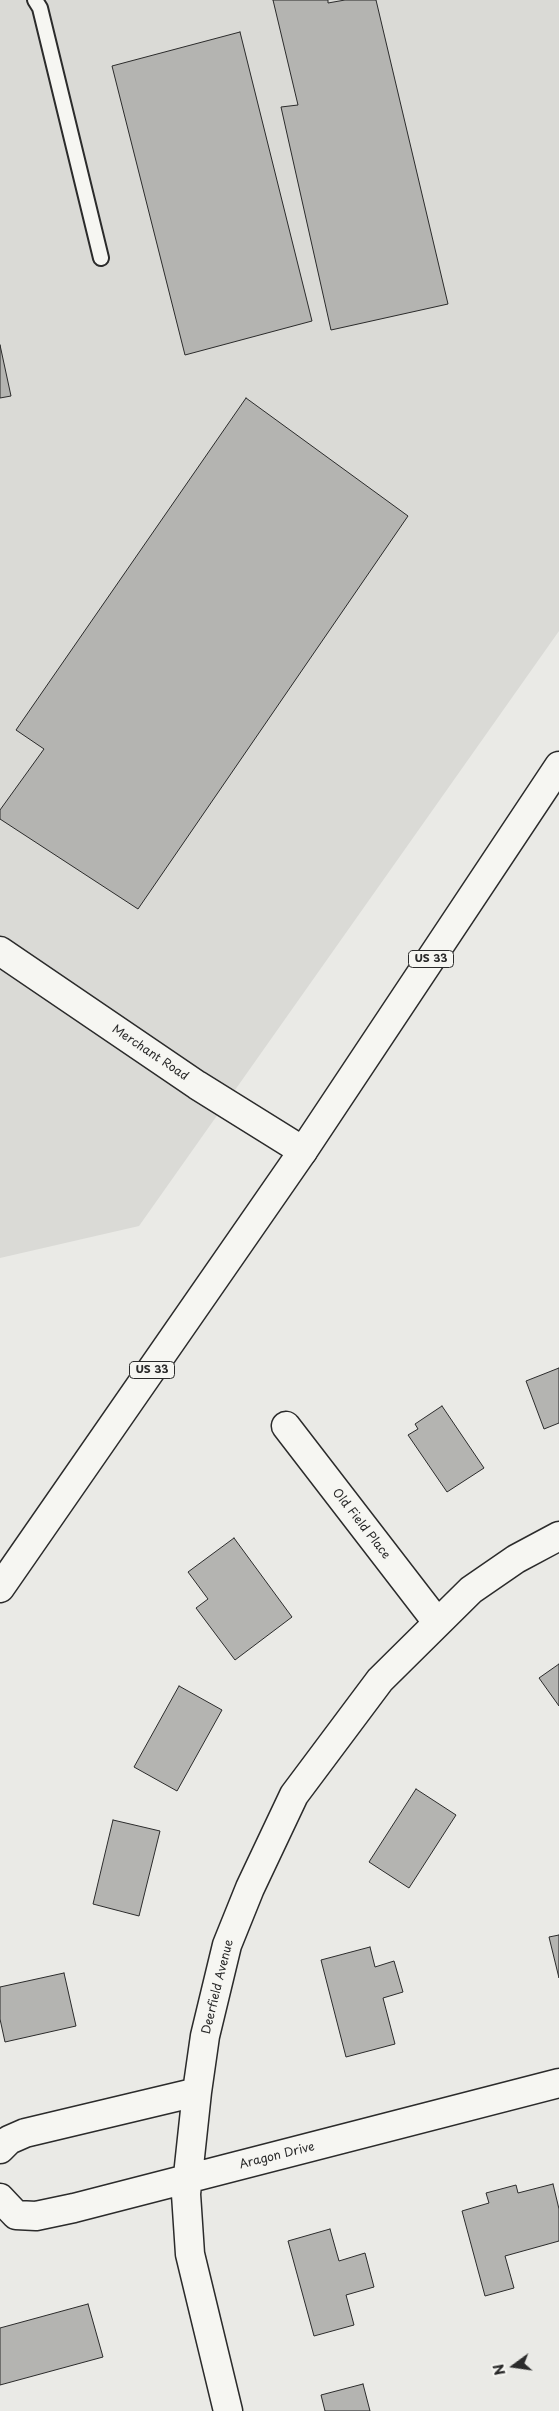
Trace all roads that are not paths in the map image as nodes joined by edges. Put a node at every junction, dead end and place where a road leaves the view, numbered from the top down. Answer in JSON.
{"nodes":[{"id":1,"x":35,"y":0,"type":"edge"},
{"id":2,"x":101,"y":258,"type":"dead end"},
{"id":3,"x":559,"y":766,"type":"edge"},
{"id":4,"x":0,"y":951,"type":"edge"},
{"id":5,"x":303,"y":1151,"type":"junction"},
{"id":6,"x":286,"y":1426,"type":"dead end"},
{"id":7,"x":559,"y":1536,"type":"edge"},
{"id":8,"x":0,"y":1588,"type":"edge"},
{"id":9,"x":436,"y":1622,"type":"junction"},
{"id":10,"x":559,"y":2083,"type":"edge"},
{"id":11,"x":196,"y":2092,"type":"junction"},
{"id":12,"x":0,"y":2149,"type":"edge"},
{"id":13,"x":188,"y":2179,"type":"junction"},
{"id":14,"x":0,"y":2198,"type":"edge"},
{"id":15,"x":228,"y":2411,"type":"edge"}],
"edges":[{"from":1,"to":2,"type":"lane"},
{"from":3,"to":5,"type":"main road","number":"US 33"},
{"from":4,"to":5,"type":"main road","name":"Merchant Road"},
{"from":5,"to":8,"type":"main road","number":"US 33"},
{"from":6,"to":9,"type":"main road","name":"Old Field Place"},
{"from":7,"to":9,"type":"main road","name":"Deerfield Avenue"},
{"from":9,"to":11,"type":"main road","name":"Deerfield Avenue"},
{"from":10,"to":13,"type":"main road","name":"Aragon Drive"},
{"from":11,"to":12,"type":"main road"},
{"from":11,"to":13,"type":"main road","name":"Deerfield Avenue"},
{"from":13,"to":14,"type":"main road","name":"Aragon Drive"},
{"from":13,"to":15,"type":"main road","name":"Deerfield Avenue"}]}
